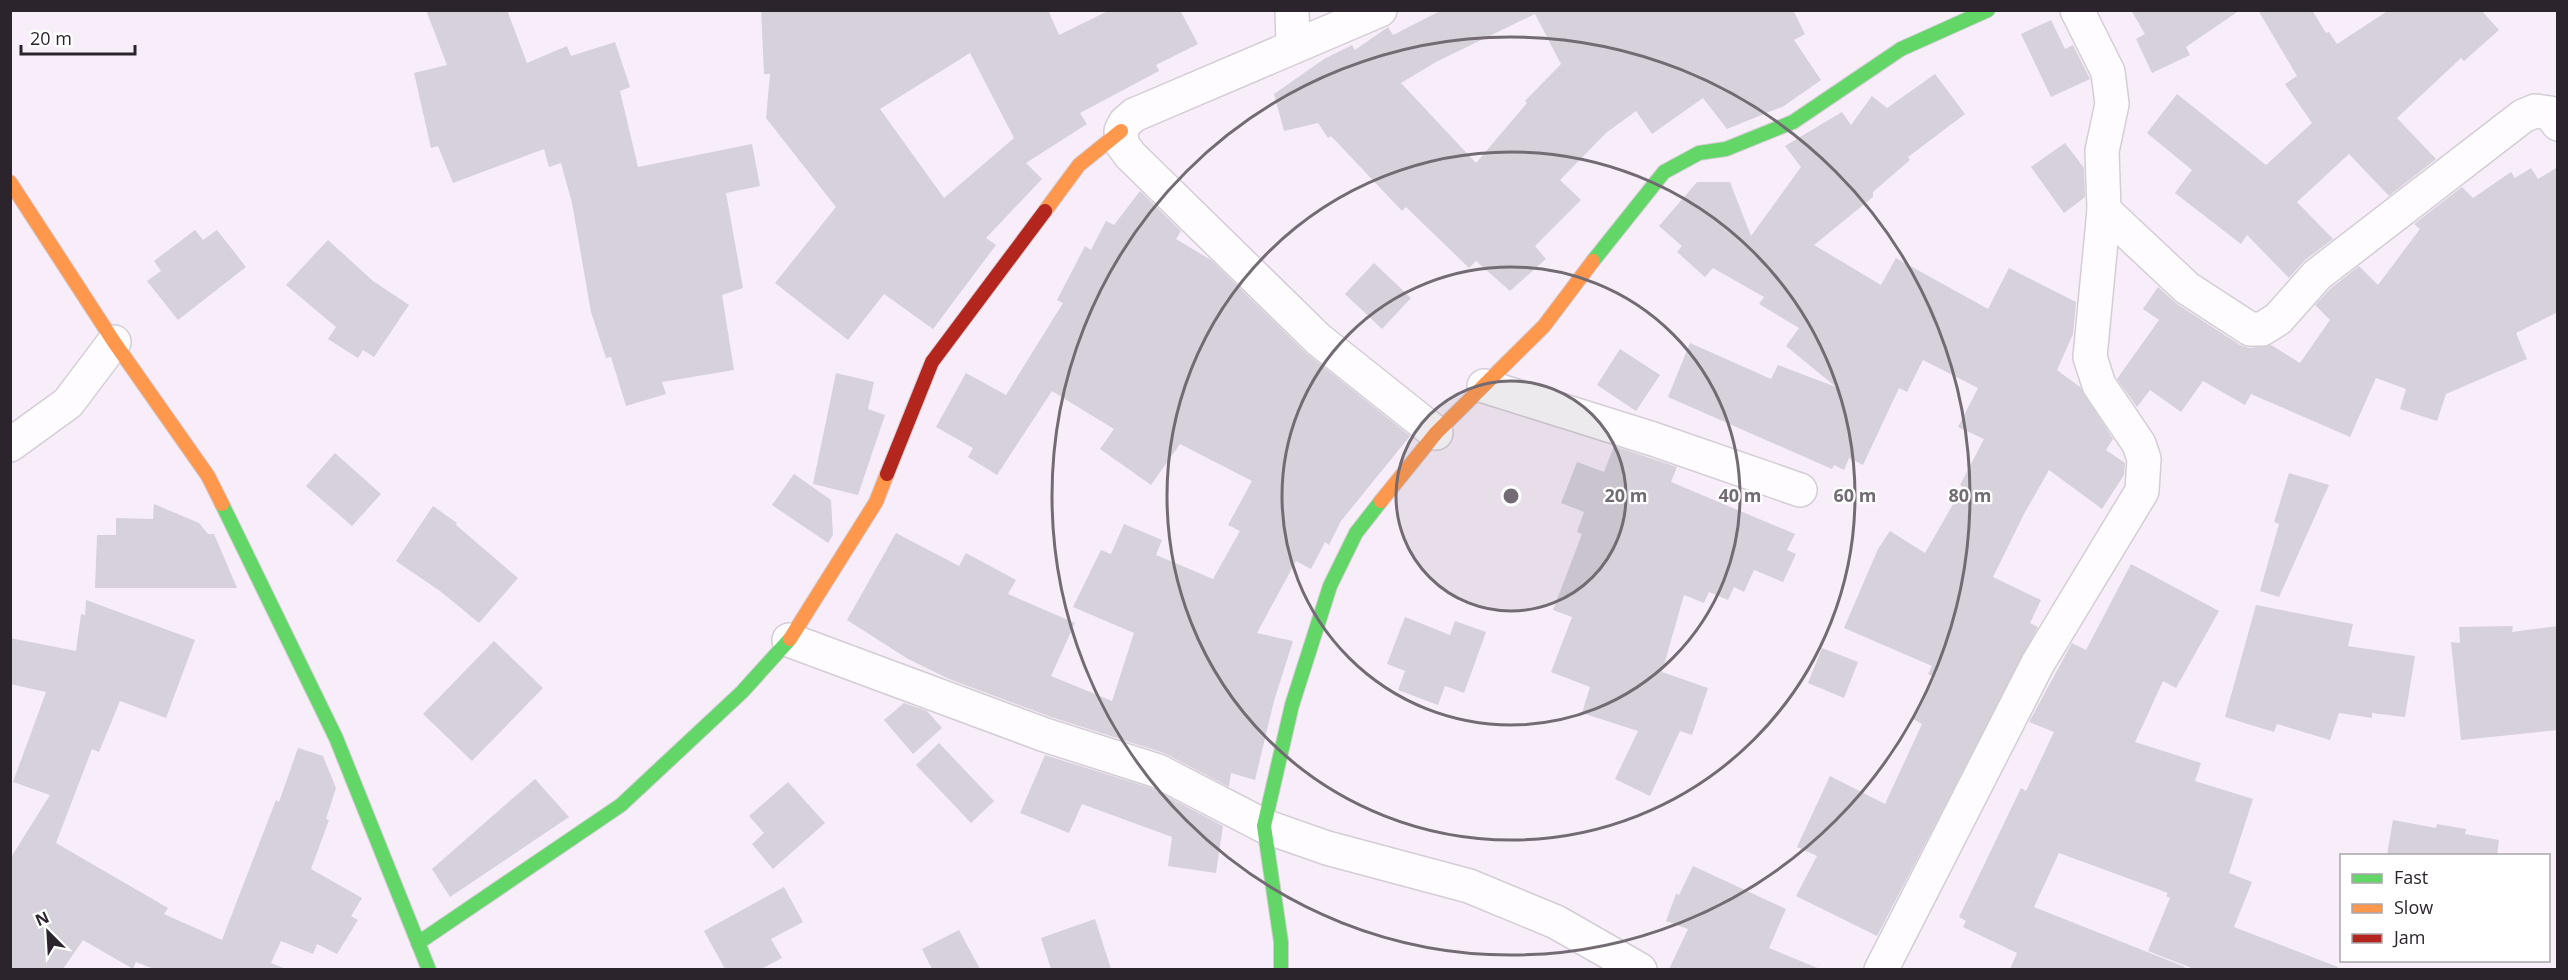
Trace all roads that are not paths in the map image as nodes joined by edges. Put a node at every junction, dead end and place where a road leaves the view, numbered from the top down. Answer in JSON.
{"nodes":[{"id":1,"x":1292,"y":10,"type":"edge"},
{"id":2,"x":1380,"y":10,"type":"edge"},
{"id":3,"x":1988,"y":10,"type":"edge"},
{"id":4,"x":2077,"y":10,"type":"edge"},
{"id":5,"x":1293,"y":45,"type":"junction"},
{"id":6,"x":2558,"y":123,"type":"edge"},
{"id":7,"x":1121,"y":131,"type":"junction"},
{"id":8,"x":10,"y":182,"type":"edge"},
{"id":9,"x":2104,"y":210,"type":"junction"},
{"id":10,"x":114,"y":342,"type":"junction"},
{"id":11,"x":1484,"y":386,"type":"junction"},
{"id":12,"x":1436,"y":433,"type":"junction"},
{"id":13,"x":10,"y":445,"type":"edge"},
{"id":14,"x":1800,"y":490,"type":"dead end"},
{"id":15,"x":789,"y":640,"type":"junction"},
{"id":16,"x":1264,"y":826,"type":"junction"},
{"id":17,"x":418,"y":943,"type":"junction"},
{"id":18,"x":429,"y":969,"type":"edge"},
{"id":19,"x":1281,"y":969,"type":"edge"},
{"id":20,"x":1640,"y":969,"type":"edge"},
{"id":21,"x":1881,"y":969,"type":"edge"}],
"edges":[{"from":1,"to":5,"type":"street"},
{"from":2,"to":5,"type":"street"},
{"from":3,"to":11,"type":"street"},
{"from":4,"to":9,"type":"street"},
{"from":5,"to":7,"type":"street"},
{"from":6,"to":9,"type":"street"},
{"from":7,"to":12,"type":"street"},
{"from":7,"to":15,"type":"street"},
{"from":8,"to":10,"type":"street"},
{"from":9,"to":21,"type":"street"},
{"from":10,"to":13,"type":"street"},
{"from":10,"to":17,"type":"street"},
{"from":11,"to":12,"type":"street"},
{"from":11,"to":14,"type":"street"},
{"from":12,"to":16,"type":"street"},
{"from":15,"to":16,"type":"street"},
{"from":15,"to":17,"type":"street"},
{"from":16,"to":19,"type":"street"},
{"from":16,"to":20,"type":"street"},
{"from":17,"to":18,"type":"street"}]}
